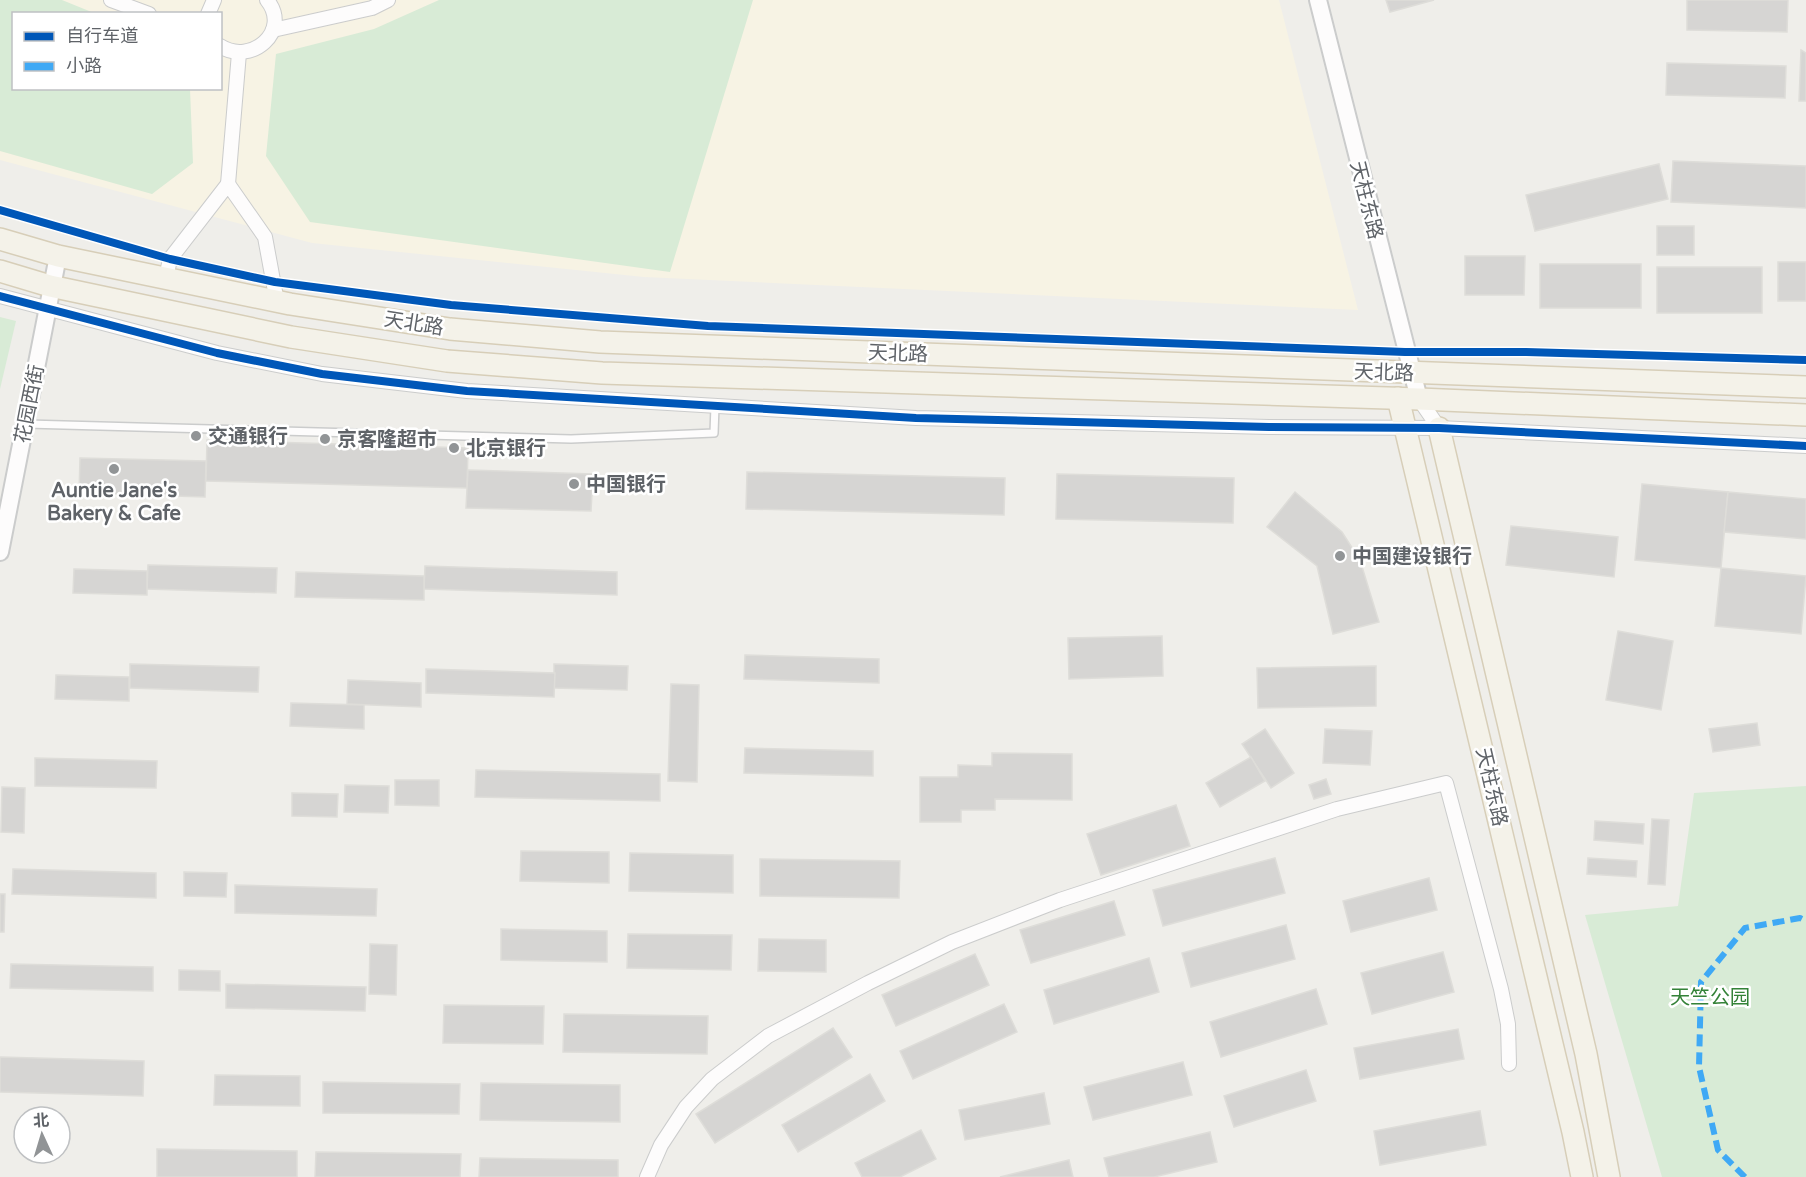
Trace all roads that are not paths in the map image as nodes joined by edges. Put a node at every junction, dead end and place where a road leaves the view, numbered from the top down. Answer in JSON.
{"nodes":[{"id":1,"x":111,"y":0,"type":"edge"},
{"id":2,"x":267,"y":0,"type":"edge"},
{"id":3,"x":388,"y":0,"type":"edge"},
{"id":4,"x":1318,"y":0,"type":"edge"},
{"id":5,"x":144,"y":12,"type":"edge"},
{"id":6,"x":273,"y":30,"type":"junction"},
{"id":7,"x":222,"y":47,"type":"edge"},
{"id":8,"x":238,"y":53,"type":"junction"},
{"id":9,"x":228,"y":184,"type":"junction"},
{"id":10,"x":0,"y":239,"type":"edge"},
{"id":11,"x":58,"y":256,"type":"junction"},
{"id":12,"x":0,"y":271,"type":"edge"},
{"id":13,"x":166,"y":278,"type":"junction"},
{"id":14,"x":51,"y":286,"type":"junction"},
{"id":15,"x":0,"y":296,"type":"edge"},
{"id":16,"x":277,"y":302,"type":"junction"},
{"id":17,"x":48,"y":310,"type":"junction"},
{"id":18,"x":1412,"y":373,"type":"junction"},
{"id":19,"x":1806,"y":387,"type":"edge"},
{"id":20,"x":1408,"y":399,"type":"junction"},
{"id":21,"x":715,"y":406,"type":"junction"},
{"id":22,"x":1806,"y":415,"type":"edge"},
{"id":23,"x":25,"y":424,"type":"junction"},
{"id":24,"x":1406,"y":428,"type":"junction"},
{"id":25,"x":1439,"y":428,"type":"junction"},
{"id":26,"x":1806,"y":446,"type":"edge"},
{"id":27,"x":0,"y":552,"type":"edge"},
{"id":28,"x":1509,"y":1064,"type":"dead end"},
{"id":29,"x":647,"y":1177,"type":"edge"},
{"id":30,"x":1582,"y":1177,"type":"edge"},
{"id":31,"x":1609,"y":1177,"type":"edge"}],
"edges":[{"from":1,"to":5,"type":"street"},
{"from":2,"to":6,"type":"street"},
{"from":3,"to":6,"type":"street"},
{"from":4,"to":18,"type":"street","name":"天柱东路"},
{"from":6,"to":8,"type":"street"},
{"from":7,"to":8,"type":"street"},
{"from":8,"to":9,"type":"street"},
{"from":9,"to":13,"type":"street"},
{"from":9,"to":16,"type":"street"},
{"from":10,"to":11,"type":"main road","name":"天北路"},
{"from":11,"to":13,"type":"main road","name":"天北路"},
{"from":11,"to":14,"type":"street","name":"花园西街"},
{"from":12,"to":14,"type":"main road","name":"天北路"},
{"from":13,"to":16,"type":"main road","name":"天北路"},
{"from":14,"to":17,"type":"street","name":"花园西街"},
{"from":14,"to":20,"type":"main road","name":"天北路"},
{"from":15,"to":17,"type":"street"},
{"from":16,"to":18,"type":"main road","name":"天北路"},
{"from":17,"to":21,"type":"street"},
{"from":17,"to":23,"type":"street","name":"花园西街"},
{"from":18,"to":19,"type":"main road","name":"天北路"},
{"from":18,"to":20,"type":"street","name":"天柱东路"},
{"from":20,"to":22,"type":"main road","name":"天北路"},
{"from":20,"to":24,"type":"main road","name":"天柱东路"},
{"from":20,"to":25,"type":"street"},
{"from":21,"to":23,"type":"lane"},
{"from":21,"to":24,"type":"street"},
{"from":23,"to":27,"type":"street","name":"花园西街"},
{"from":24,"to":25,"type":"street"},
{"from":24,"to":30,"type":"main road","name":"天柱东路"},
{"from":25,"to":26,"type":"street"},
{"from":25,"to":31,"type":"main road","name":"天柱东路"},
{"from":28,"to":29,"type":"street"}]}
